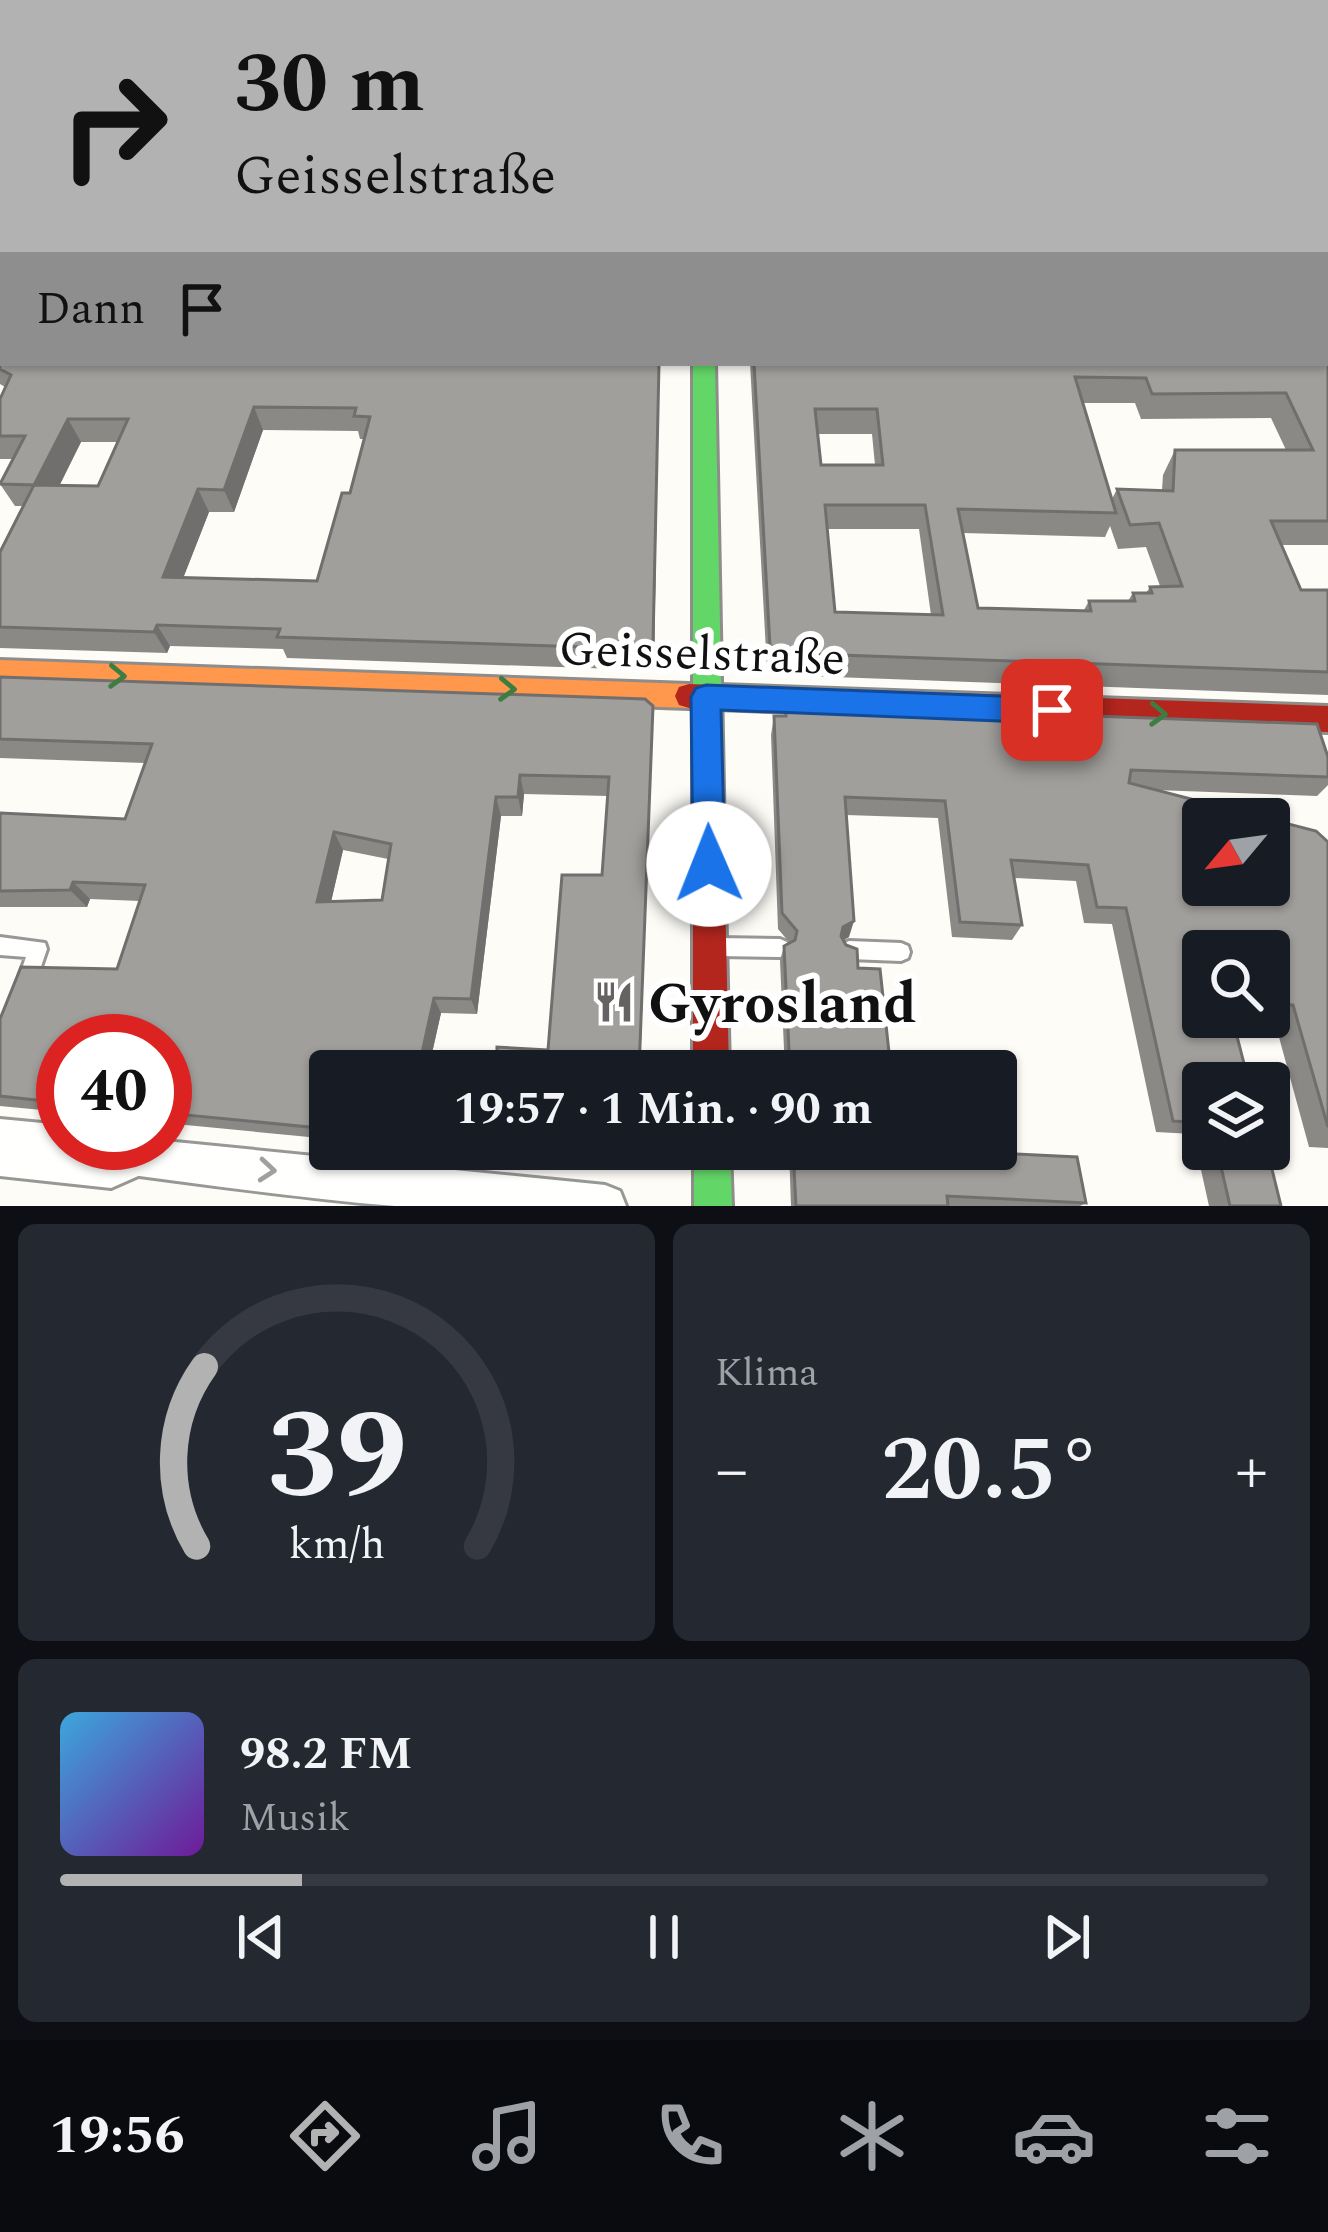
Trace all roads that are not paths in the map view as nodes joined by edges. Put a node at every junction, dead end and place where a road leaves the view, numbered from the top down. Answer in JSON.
{"nodes":[{"id":1,"x":704,"y":366,"type":"edge"},
{"id":2,"x":0,"y":672,"type":"edge"},
{"id":3,"x":706,"y":697,"type":"junction"},
{"id":4,"x":1328,"y":719,"type":"edge"},
{"id":5,"x":0,"y":946,"type":"edge"},
{"id":6,"x":710,"y":947,"type":"junction"},
{"id":7,"x":780,"y":948,"type":"edge"},
{"id":8,"x":850,"y":950,"type":"edge"},
{"id":9,"x":901,"y":952,"type":"dead end"},
{"id":10,"x":22,"y":993,"type":"edge"},
{"id":11,"x":711,"y":1050,"type":"edge"},
{"id":12,"x":0,"y":1139,"type":"edge"},
{"id":13,"x":36,"y":1144,"type":"edge"},
{"id":14,"x":192,"y":1165,"type":"edge"},
{"id":15,"x":0,"y":1166,"type":"edge"},
{"id":16,"x":36,"y":1170,"type":"edge"},
{"id":17,"x":37,"y":1170,"type":"edge"},
{"id":18,"x":129,"y":1170,"type":"edge"},
{"id":19,"x":712,"y":1170,"type":"edge"},
{"id":20,"x":474,"y":1199,"type":"edge"},
{"id":21,"x":605,"y":1206,"type":"edge"},
{"id":22,"x":712,"y":1206,"type":"edge"}],
"edges":[{"from":1,"to":3,"type":"street"},
{"from":2,"to":3,"type":"street","name":"Geisselstraße","one_way":true},
{"from":3,"to":4,"type":"street","name":"Geisselstraße","one_way":true},
{"from":3,"to":6,"type":"street"},
{"from":5,"to":10,"type":"lane"},
{"from":6,"to":7,"type":"lane"},
{"from":6,"to":11,"type":"street"},
{"from":8,"to":9,"type":"lane"},
{"from":12,"to":13,"type":"street"},
{"from":14,"to":20,"type":"street","one_way":true},
{"from":15,"to":16,"type":"lane"},
{"from":17,"to":18,"type":"lane"},
{"from":19,"to":22,"type":"street"},
{"from":20,"to":21,"type":"street"}]}
